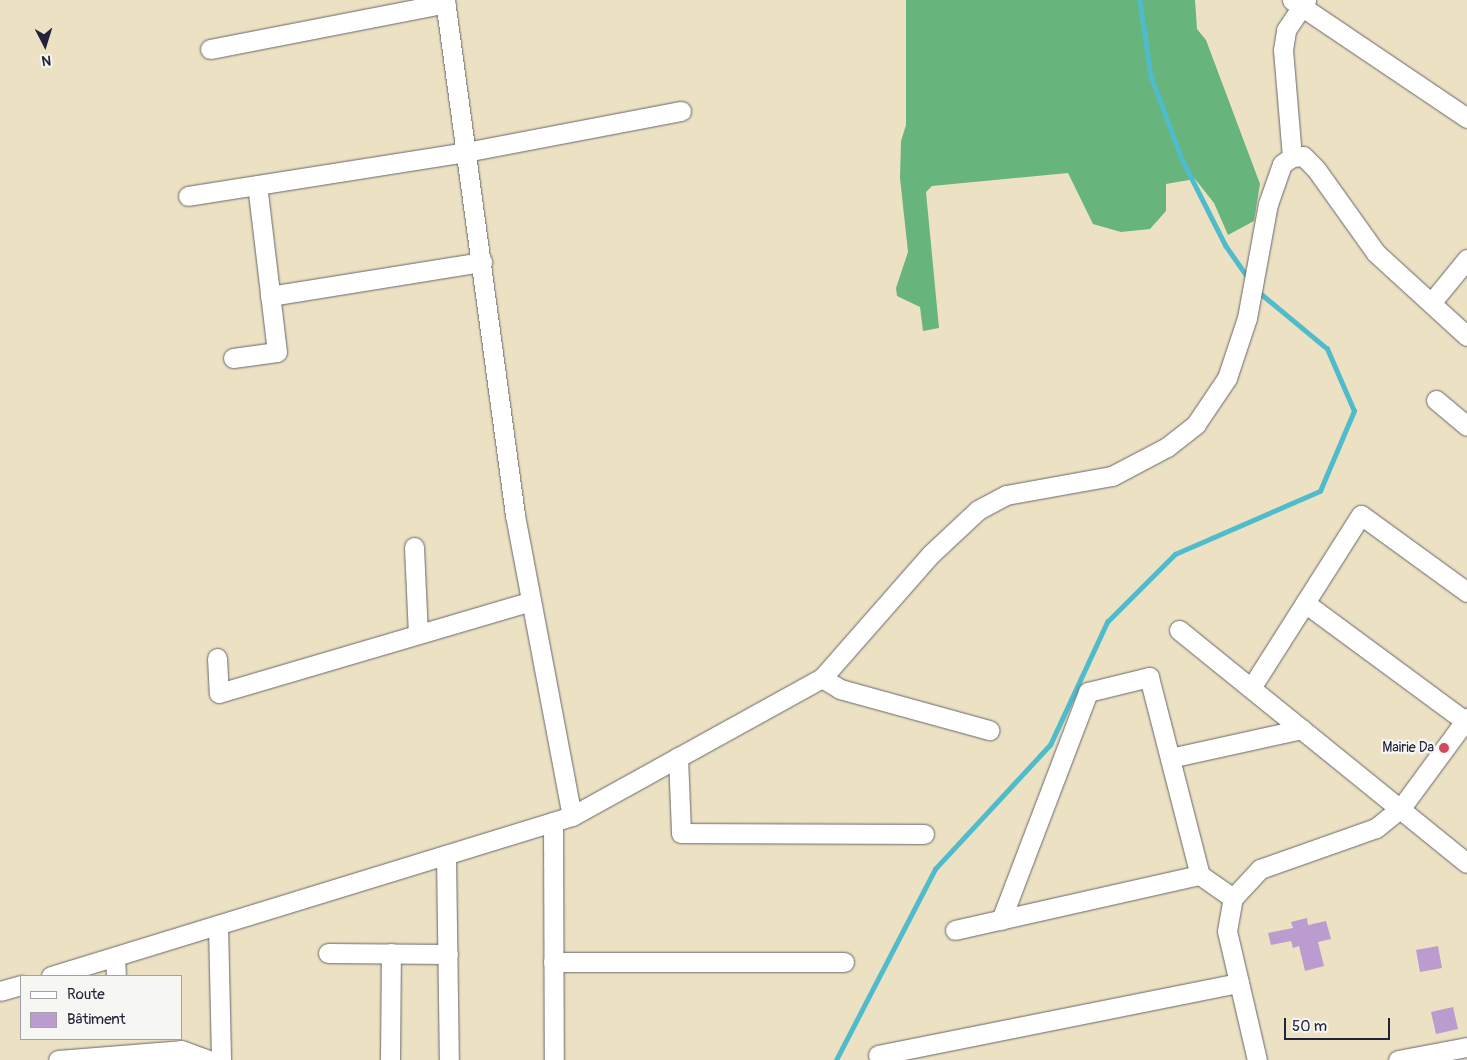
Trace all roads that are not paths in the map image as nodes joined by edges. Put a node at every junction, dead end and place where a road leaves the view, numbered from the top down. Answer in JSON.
{"nodes":[{"id":1,"x":445,"y":1,"type":"edge"},
{"id":2,"x":1300,"y":2,"type":"edge"},
{"id":3,"x":210,"y":49,"type":"dead end"},
{"id":4,"x":681,"y":111,"type":"dead end"},
{"id":5,"x":1465,"y":114,"type":"edge"},
{"id":6,"x":466,"y":152,"type":"junction"},
{"id":7,"x":1292,"y":157,"type":"junction"},
{"id":8,"x":257,"y":185,"type":"junction"},
{"id":9,"x":188,"y":196,"type":"dead end"},
{"id":10,"x":1467,"y":259,"type":"edge"},
{"id":11,"x":482,"y":262,"type":"junction"},
{"id":12,"x":270,"y":296,"type":"junction"},
{"id":13,"x":1431,"y":303,"type":"junction"},
{"id":14,"x":1467,"y":336,"type":"edge"},
{"id":15,"x":233,"y":358,"type":"dead end"},
{"id":16,"x":1436,"y":400,"type":"dead end"},
{"id":17,"x":1467,"y":426,"type":"edge"},
{"id":18,"x":414,"y":547,"type":"dead end"},
{"id":19,"x":1467,"y":592,"type":"edge"},
{"id":20,"x":531,"y":600,"type":"junction"},
{"id":21,"x":1305,"y":602,"type":"junction"},
{"id":22,"x":1179,"y":630,"type":"dead end"},
{"id":23,"x":418,"y":634,"type":"junction"},
{"id":24,"x":217,"y":658,"type":"dead end"},
{"id":25,"x":822,"y":678,"type":"junction"},
{"id":26,"x":1251,"y":688,"type":"junction"},
{"id":27,"x":1466,"y":719,"type":"edge"},
{"id":28,"x":1302,"y":729,"type":"junction"},
{"id":29,"x":989,"y":730,"type":"dead end"},
{"id":30,"x":678,"y":757,"type":"junction"},
{"id":31,"x":1170,"y":758,"type":"junction"},
{"id":32,"x":1401,"y":808,"type":"junction"},
{"id":33,"x":572,"y":816,"type":"junction"},
{"id":34,"x":553,"y":822,"type":"junction"},
{"id":35,"x":924,"y":834,"type":"dead end"},
{"id":36,"x":446,"y":855,"type":"junction"},
{"id":37,"x":1467,"y":863,"type":"edge"},
{"id":38,"x":1200,"y":875,"type":"junction"},
{"id":39,"x":1233,"y":898,"type":"junction"},
{"id":40,"x":1001,"y":920,"type":"junction"},
{"id":41,"x":218,"y":925,"type":"junction"},
{"id":42,"x":955,"y":930,"type":"dead end"},
{"id":43,"x":328,"y":953,"type":"dead end"},
{"id":44,"x":391,"y":953,"type":"junction"},
{"id":45,"x":448,"y":954,"type":"junction"},
{"id":46,"x":115,"y":957,"type":"junction"},
{"id":47,"x":553,"y":962,"type":"junction"},
{"id":48,"x":844,"y":962,"type":"dead end"},
{"id":49,"x":54,"y":975,"type":"edge"},
{"id":50,"x":116,"y":975,"type":"edge"},
{"id":51,"x":1239,"y":983,"type":"junction"},
{"id":52,"x":20,"y":985,"type":"edge"},
{"id":53,"x":0,"y":991,"type":"edge"},
{"id":54,"x":118,"y":1046,"type":"edge"},
{"id":55,"x":1467,"y":1047,"type":"edge"},
{"id":56,"x":878,"y":1055,"type":"dead end"},
{"id":57,"x":58,"y":1060,"type":"edge"},
{"id":58,"x":208,"y":1060,"type":"edge"},
{"id":59,"x":221,"y":1060,"type":"edge"},
{"id":60,"x":390,"y":1060,"type":"edge"},
{"id":61,"x":449,"y":1060,"type":"edge"},
{"id":62,"x":554,"y":1060,"type":"edge"},
{"id":63,"x":1257,"y":1060,"type":"edge"},
{"id":64,"x":1398,"y":1060,"type":"edge"}],
"edges":[{"from":1,"to":3,"type":"street"},
{"from":1,"to":6,"type":"street"},
{"from":2,"to":5,"type":"street"},
{"from":2,"to":7,"type":"street"},
{"from":4,"to":6,"type":"street"},
{"from":6,"to":8,"type":"street"},
{"from":6,"to":11,"type":"street"},
{"from":7,"to":13,"type":"street"},
{"from":7,"to":25,"type":"street"},
{"from":8,"to":9,"type":"street"},
{"from":8,"to":12,"type":"street"},
{"from":10,"to":13,"type":"street"},
{"from":11,"to":12,"type":"street"},
{"from":11,"to":20,"type":"street"},
{"from":12,"to":15,"type":"street"},
{"from":13,"to":14,"type":"street"},
{"from":16,"to":17,"type":"street"},
{"from":18,"to":23,"type":"street"},
{"from":19,"to":21,"type":"street"},
{"from":20,"to":23,"type":"street"},
{"from":20,"to":33,"type":"street"},
{"from":21,"to":26,"type":"street"},
{"from":21,"to":27,"type":"street"},
{"from":22,"to":26,"type":"street"},
{"from":23,"to":24,"type":"street"},
{"from":25,"to":29,"type":"street"},
{"from":25,"to":30,"type":"street"},
{"from":26,"to":28,"type":"street"},
{"from":27,"to":32,"type":"street"},
{"from":28,"to":31,"type":"street"},
{"from":28,"to":32,"type":"street"},
{"from":30,"to":33,"type":"street"},
{"from":30,"to":35,"type":"street"},
{"from":31,"to":38,"type":"street"},
{"from":31,"to":40,"type":"street"},
{"from":32,"to":37,"type":"street"},
{"from":32,"to":39,"type":"street"},
{"from":33,"to":34,"type":"street"},
{"from":34,"to":36,"type":"street"},
{"from":34,"to":47,"type":"street"},
{"from":36,"to":41,"type":"street"},
{"from":36,"to":45,"type":"street"},
{"from":38,"to":39,"type":"street"},
{"from":38,"to":40,"type":"street"},
{"from":39,"to":51,"type":"street"},
{"from":40,"to":42,"type":"street"},
{"from":41,"to":46,"type":"street"},
{"from":41,"to":59,"type":"street"},
{"from":43,"to":44,"type":"street"},
{"from":44,"to":45,"type":"street"},
{"from":44,"to":60,"type":"street"},
{"from":45,"to":61,"type":"street"},
{"from":46,"to":49,"type":"street"},
{"from":46,"to":50,"type":"street"},
{"from":47,"to":48,"type":"street"},
{"from":47,"to":62,"type":"street"},
{"from":51,"to":56,"type":"street"},
{"from":51,"to":63,"type":"street"},
{"from":52,"to":53,"type":"street"},
{"from":54,"to":57,"type":"street"},
{"from":54,"to":58,"type":"street"},
{"from":55,"to":64,"type":"street"}]}
